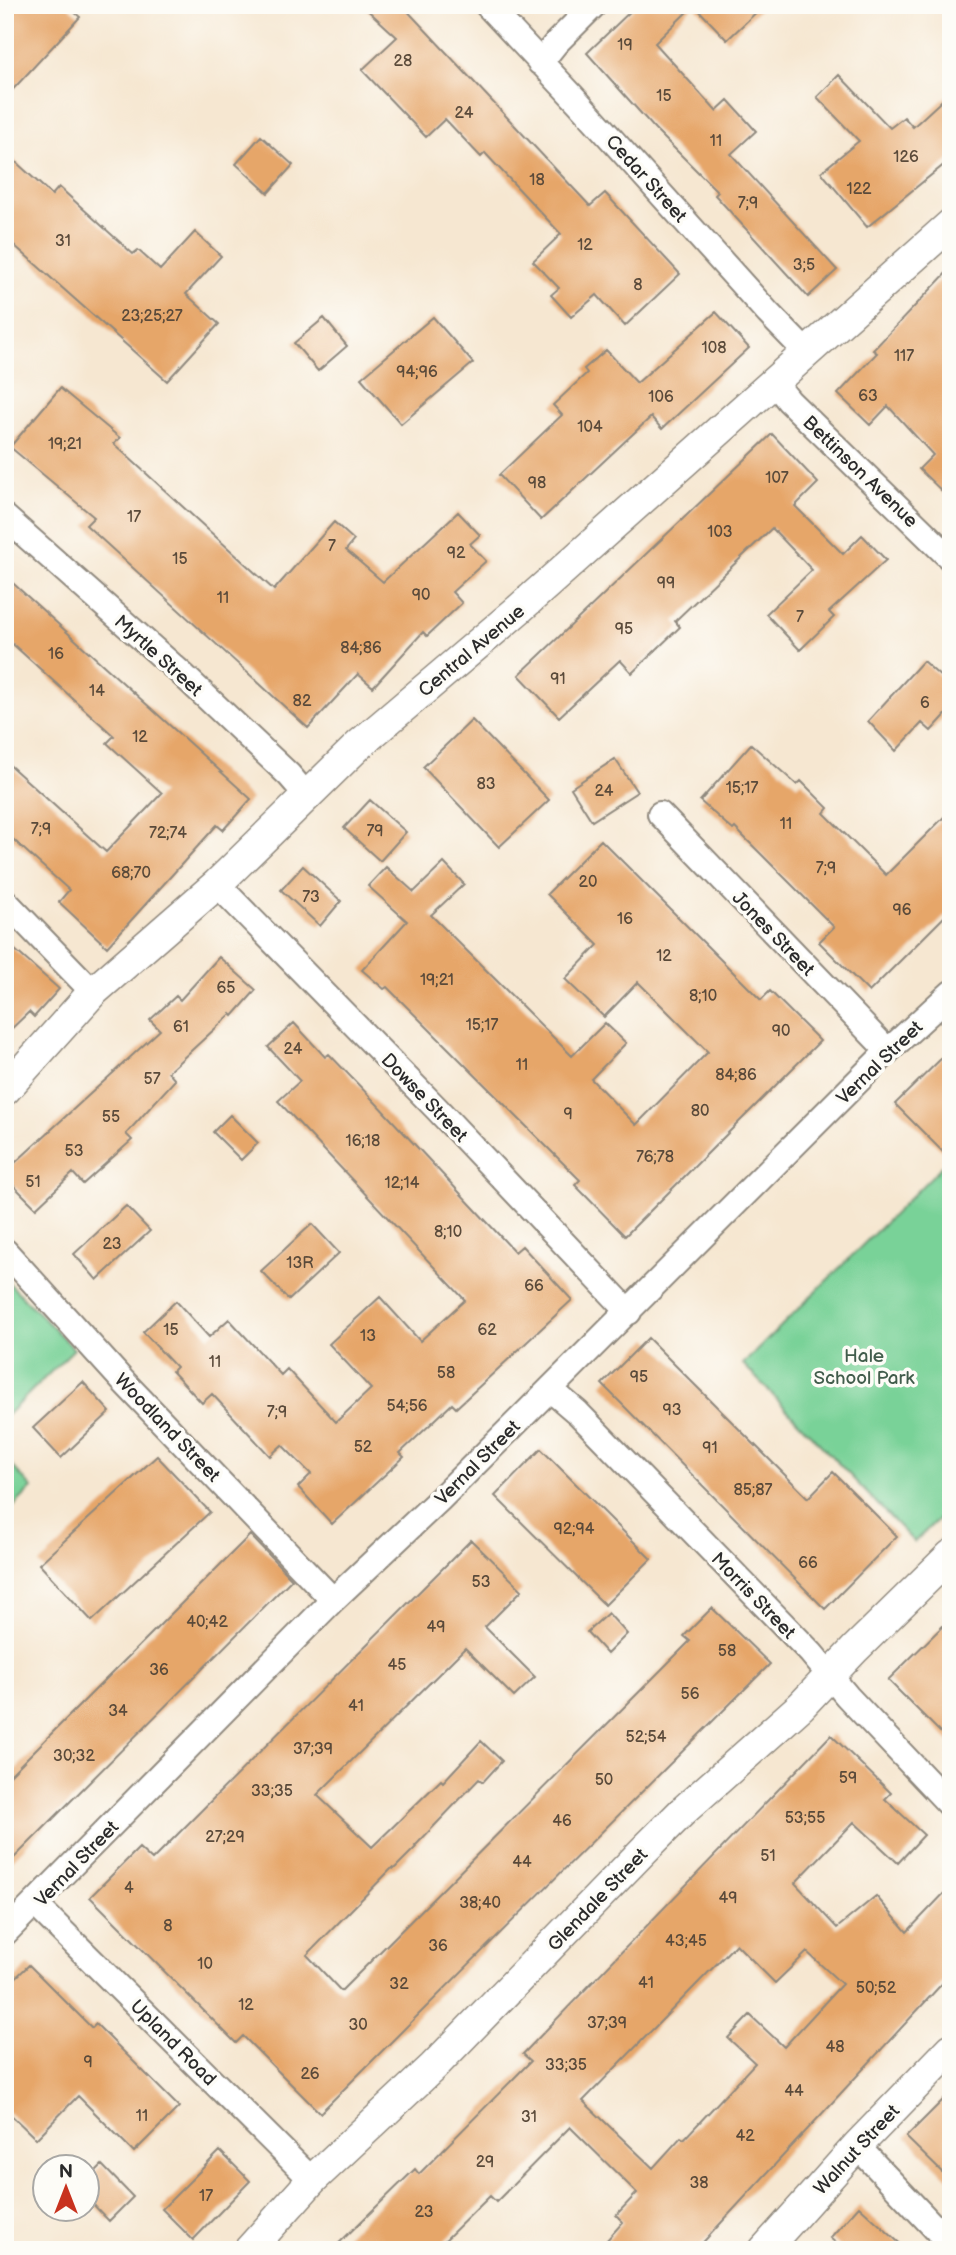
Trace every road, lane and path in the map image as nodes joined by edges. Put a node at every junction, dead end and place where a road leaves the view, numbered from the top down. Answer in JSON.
{"nodes":[{"id":1,"x":487,"y":5,"type":"edge"},
{"id":2,"x":594,"y":5,"type":"edge"},
{"id":3,"x":540,"y":63,"type":"junction"},
{"id":4,"x":951,"y":224,"type":"edge"},
{"id":5,"x":806,"y":352,"type":"junction"},
{"id":6,"x":774,"y":381,"type":"junction"},
{"id":7,"x":5,"y":517,"type":"edge"},
{"id":8,"x":951,"y":559,"type":"edge"},
{"id":9,"x":308,"y":797,"type":"junction"},
{"id":10,"x":660,"y":814,"type":"dead end"},
{"id":11,"x":217,"y":884,"type":"junction"},
{"id":12,"x":5,"y":901,"type":"edge"},
{"id":13,"x":93,"y":992,"type":"junction"},
{"id":14,"x":951,"y":993,"type":"edge"},
{"id":15,"x":888,"y":1051,"type":"junction"},
{"id":16,"x":5,"y":1090,"type":"edge"},
{"id":17,"x":5,"y":1251,"type":"edge"},
{"id":18,"x":629,"y":1312,"type":"junction"},
{"id":19,"x":551,"y":1390,"type":"junction"},
{"id":20,"x":951,"y":1555,"type":"edge"},
{"id":21,"x":333,"y":1600,"type":"junction"},
{"id":22,"x":830,"y":1676,"type":"junction"},
{"id":23,"x":951,"y":1806,"type":"edge"},
{"id":24,"x":36,"y":1905,"type":"junction"},
{"id":25,"x":5,"y":1933,"type":"edge"},
{"id":26,"x":951,"y":2049,"type":"edge"},
{"id":27,"x":857,"y":2147,"type":"junction"},
{"id":28,"x":312,"y":2180,"type":"junction"},
{"id":29,"x":951,"y":2245,"type":"edge"},
{"id":30,"x":249,"y":2250,"type":"edge"},
{"id":31,"x":764,"y":2250,"type":"edge"}],
"edges":[{"from":1,"to":3,"type":"street","name":"Cedar Street"},
{"from":2,"to":3,"type":"street"},
{"from":3,"to":5,"type":"street","name":"Cedar Street"},
{"from":4,"to":5,"type":"street","name":"Central Avenue"},
{"from":5,"to":6,"type":"street","name":"Central Avenue"},
{"from":6,"to":8,"type":"street","name":"Bettinson Avenue"},
{"from":6,"to":9,"type":"street","name":"Central Avenue"},
{"from":7,"to":9,"type":"street","name":"Myrtle Street"},
{"from":9,"to":11,"type":"street","name":"Central Avenue"},
{"from":10,"to":15,"type":"street","name":"Jones Street"},
{"from":11,"to":13,"type":"street","name":"Central Avenue"},
{"from":11,"to":18,"type":"street","name":"Dowse Street"},
{"from":12,"to":13,"type":"street"},
{"from":13,"to":16,"type":"street","name":"Central Avenue"},
{"from":14,"to":15,"type":"street","name":"Vernal Street"},
{"from":15,"to":18,"type":"street","name":"Vernal Street"},
{"from":17,"to":21,"type":"street","name":"Woodland Street"},
{"from":18,"to":19,"type":"street","name":"Vernal Street"},
{"from":19,"to":21,"type":"street","name":"Vernal Street"},
{"from":19,"to":22,"type":"street","name":"Morris Street"},
{"from":20,"to":22,"type":"street","name":"Glendale Street"},
{"from":21,"to":24,"type":"street","name":"Vernal Street"},
{"from":22,"to":23,"type":"street","name":"Morris Street"},
{"from":22,"to":28,"type":"street","name":"Glendale Street"},
{"from":24,"to":25,"type":"street","name":"Vernal Street"},
{"from":24,"to":28,"type":"street","name":"Upland Road"},
{"from":26,"to":27,"type":"street","name":"Walnut Street"},
{"from":27,"to":29,"type":"street"},
{"from":27,"to":31,"type":"street","name":"Walnut Street"},
{"from":28,"to":30,"type":"street","name":"Glendale Street"}]}
